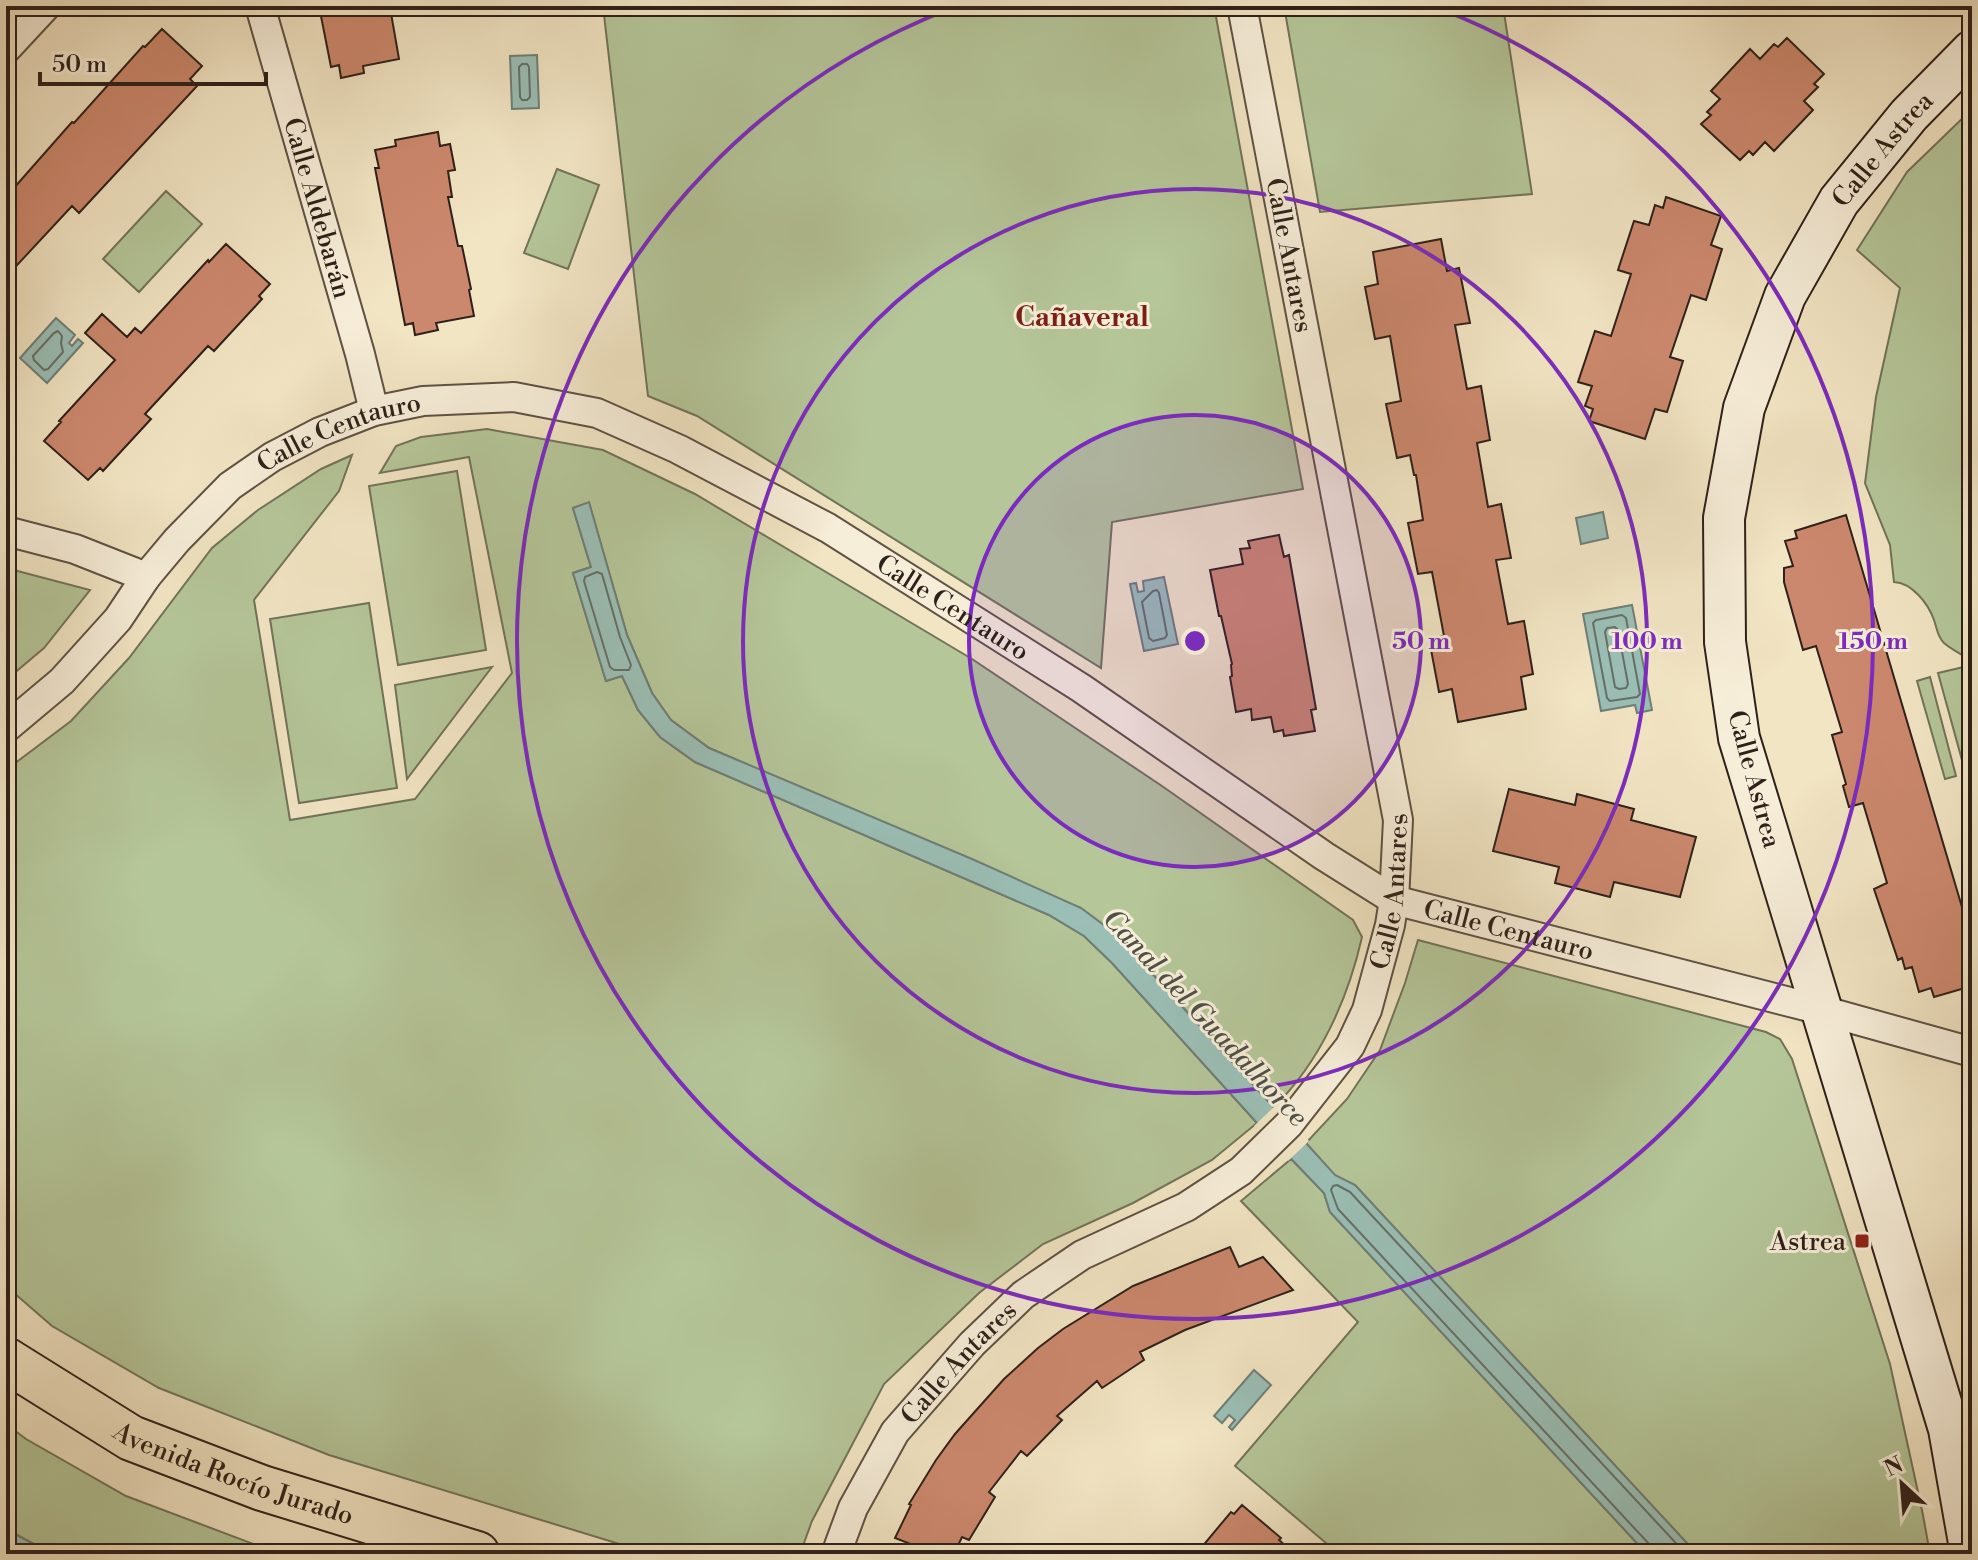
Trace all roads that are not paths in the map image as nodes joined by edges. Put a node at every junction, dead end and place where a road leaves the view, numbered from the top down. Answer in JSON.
{"nodes":[{"id":1,"x":46,"y":6,"type":"edge"},
{"id":2,"x":260,"y":6,"type":"edge"},
{"id":3,"x":1242,"y":6,"type":"edge"},
{"id":4,"x":6,"y":49,"type":"edge"},
{"id":5,"x":1972,"y":51,"type":"edge"},
{"id":6,"x":374,"y":411,"type":"junction"},
{"id":7,"x":6,"y":531,"type":"edge"},
{"id":8,"x":146,"y":577,"type":"junction"},
{"id":9,"x":6,"y":728,"type":"edge"},
{"id":10,"x":1394,"y":900,"type":"junction"},
{"id":11,"x":1821,"y":1010,"type":"junction"},
{"id":12,"x":1972,"y":1052,"type":"edge"},
{"id":13,"x":6,"y":1360,"type":"edge"},
{"id":14,"x":477,"y":1554,"type":"edge"},
{"id":15,"x":836,"y":1554,"type":"edge"},
{"id":16,"x":1971,"y":1554,"type":"edge"}],
"edges":[{"from":1,"to":4,"type":"street"},
{"from":2,"to":6,"type":"street","name":"Calle Aldebarán"},
{"from":3,"to":10,"type":"street","name":"Calle Antares"},
{"from":5,"to":11,"type":"street","name":"Calle Astrea"},
{"from":6,"to":8,"type":"street","name":"Calle Centauro"},
{"from":6,"to":10,"type":"street","name":"Calle Centauro"},
{"from":7,"to":8,"type":"street"},
{"from":8,"to":9,"type":"street","name":"Calle Centauro"},
{"from":10,"to":11,"type":"street","name":"Calle Centauro"},
{"from":10,"to":15,"type":"street","name":"Calle Antares"},
{"from":11,"to":12,"type":"street","name":"Calle Centauro"},
{"from":11,"to":16,"type":"street","name":"Calle Astrea"},
{"from":13,"to":14,"type":"main road","name":"Avenida Rocío Jurado"}]}
